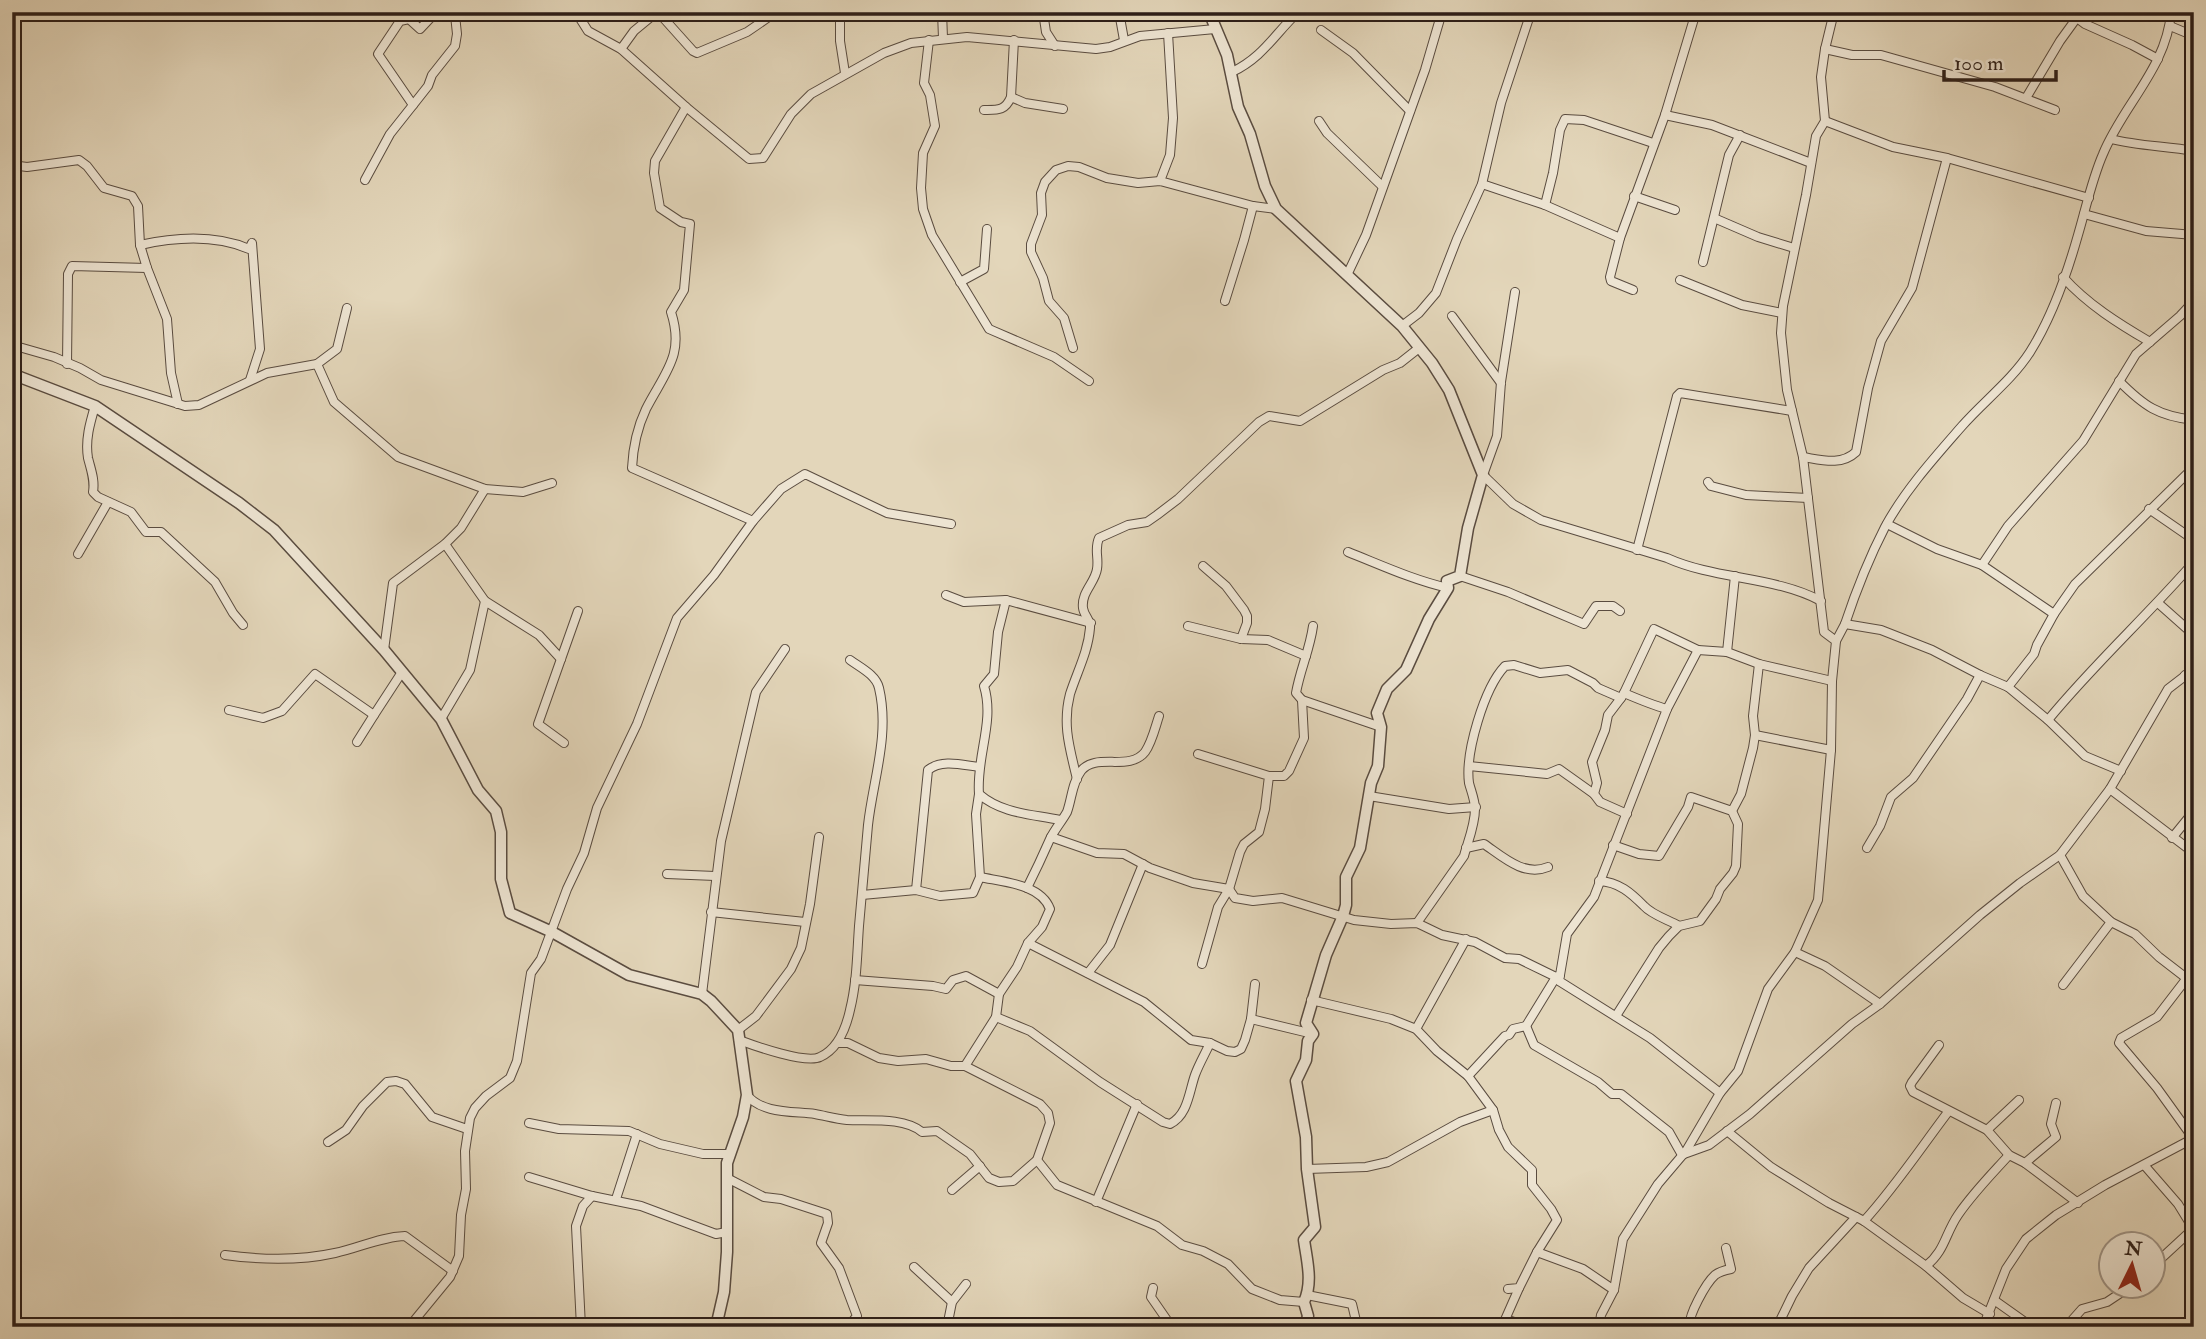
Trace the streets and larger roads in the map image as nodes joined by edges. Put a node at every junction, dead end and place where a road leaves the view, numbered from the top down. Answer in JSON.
{"nodes":[{"id":1,"x":436,"y":12,"type":"edge"},
{"id":2,"x":576,"y":12,"type":"edge"},
{"id":3,"x":657,"y":12,"type":"edge"},
{"id":4,"x":776,"y":12,"type":"edge"},
{"id":5,"x":840,"y":12,"type":"edge"},
{"id":6,"x":942,"y":12,"type":"edge"},
{"id":7,"x":1043,"y":12,"type":"edge"},
{"id":8,"x":1119,"y":12,"type":"edge"},
{"id":9,"x":1209,"y":12,"type":"edge"},
{"id":10,"x":1298,"y":12,"type":"edge"},
{"id":11,"x":1531,"y":12,"type":"edge"},
{"id":12,"x":1696,"y":12,"type":"edge"},
{"id":13,"x":1800,"y":12,"type":"edge"},
{"id":14,"x":2042,"y":12,"type":"edge"},
{"id":15,"x":2171,"y":12,"type":"edge"},
{"id":16,"x":457,"y":13,"type":"edge"},
{"id":17,"x":1439,"y":14,"type":"edge"},
{"id":18,"x":1833,"y":15,"type":"edge"},
{"id":19,"x":2079,"y":15,"type":"edge"},
{"id":20,"x":2170,"y":26,"type":"junction"},
{"id":21,"x":1214,"y":29,"type":"junction"},
{"id":22,"x":1321,"y":30,"type":"dead end"},
{"id":23,"x":1168,"y":33,"type":"junction"},
{"id":24,"x":2194,"y":36,"type":"edge"},
{"id":25,"x":943,"y":38,"type":"junction"},
{"id":26,"x":929,"y":40,"type":"junction"},
{"id":27,"x":1014,"y":40,"type":"junction"},
{"id":28,"x":1124,"y":40,"type":"junction"},
{"id":29,"x":1055,"y":47,"type":"junction"},
{"id":30,"x":621,"y":48,"type":"junction"},
{"id":31,"x":1825,"y":48,"type":"junction"},
{"id":32,"x":2158,"y":60,"type":"junction"},
{"id":33,"x":1232,"y":72,"type":"junction"},
{"id":34,"x":845,"y":73,"type":"junction"},
{"id":35,"x":1011,"y":97,"type":"junction"},
{"id":36,"x":2026,"y":98,"type":"junction"},
{"id":37,"x":413,"y":105,"type":"junction"},
{"id":38,"x":685,"y":107,"type":"junction"},
{"id":39,"x":1063,"y":109,"type":"dead end"},
{"id":40,"x":984,"y":110,"type":"dead end"},
{"id":41,"x":2055,"y":110,"type":"dead end"},
{"id":42,"x":1410,"y":111,"type":"junction"},
{"id":43,"x":1665,"y":115,"type":"junction"},
{"id":44,"x":1319,"y":121,"type":"dead end"},
{"id":45,"x":1825,"y":121,"type":"junction"},
{"id":46,"x":1740,"y":135,"type":"junction"},
{"id":47,"x":2111,"y":139,"type":"junction"},
{"id":48,"x":1653,"y":143,"type":"junction"},
{"id":49,"x":2194,"y":151,"type":"edge"},
{"id":50,"x":1947,"y":158,"type":"junction"},
{"id":51,"x":1811,"y":163,"type":"junction"},
{"id":52,"x":12,"y":165,"type":"edge"},
{"id":53,"x":365,"y":180,"type":"dead end"},
{"id":54,"x":1160,"y":181,"type":"junction"},
{"id":55,"x":1482,"y":184,"type":"junction"},
{"id":56,"x":1382,"y":186,"type":"junction"},
{"id":57,"x":1634,"y":196,"type":"junction"},
{"id":58,"x":2089,"y":198,"type":"junction"},
{"id":59,"x":1545,"y":205,"type":"junction"},
{"id":60,"x":1252,"y":206,"type":"junction"},
{"id":61,"x":1276,"y":209,"type":"junction"},
{"id":62,"x":1675,"y":210,"type":"dead end"},
{"id":63,"x":2084,"y":214,"type":"junction"},
{"id":64,"x":1714,"y":218,"type":"junction"},
{"id":65,"x":987,"y":229,"type":"dead end"},
{"id":66,"x":2194,"y":235,"type":"edge"},
{"id":67,"x":1620,"y":238,"type":"junction"},
{"id":68,"x":140,"y":245,"type":"junction"},
{"id":69,"x":1794,"y":248,"type":"junction"},
{"id":70,"x":1703,"y":262,"type":"dead end"},
{"id":71,"x":147,"y":268,"type":"junction"},
{"id":72,"x":1348,"y":273,"type":"junction"},
{"id":73,"x":2063,"y":277,"type":"junction"},
{"id":74,"x":1680,"y":281,"type":"dead end"},
{"id":75,"x":960,"y":282,"type":"junction"},
{"id":76,"x":1633,"y":290,"type":"dead end"},
{"id":77,"x":1515,"y":292,"type":"dead end"},
{"id":78,"x":1224,"y":301,"type":"dead end"},
{"id":79,"x":2194,"y":301,"type":"edge"},
{"id":80,"x":347,"y":309,"type":"dead end"},
{"id":81,"x":1782,"y":313,"type":"junction"},
{"id":82,"x":1452,"y":316,"type":"dead end"},
{"id":83,"x":1402,"y":326,"type":"junction"},
{"id":84,"x":2150,"y":342,"type":"junction"},
{"id":85,"x":12,"y":345,"type":"edge"},
{"id":86,"x":1073,"y":348,"type":"dead end"},
{"id":87,"x":1419,"y":348,"type":"junction"},
{"id":88,"x":67,"y":364,"type":"junction"},
{"id":89,"x":317,"y":364,"type":"junction"},
{"id":90,"x":12,"y":374,"type":"edge"},
{"id":91,"x":250,"y":380,"type":"junction"},
{"id":92,"x":1089,"y":382,"type":"dead end"},
{"id":93,"x":2119,"y":382,"type":"junction"},
{"id":94,"x":1501,"y":383,"type":"junction"},
{"id":95,"x":178,"y":404,"type":"junction"},
{"id":96,"x":95,"y":407,"type":"junction"},
{"id":97,"x":1792,"y":411,"type":"junction"},
{"id":98,"x":2194,"y":420,"type":"edge"},
{"id":99,"x":1803,"y":457,"type":"junction"},
{"id":100,"x":2194,"y":467,"type":"edge"},
{"id":101,"x":1483,"y":475,"type":"junction"},
{"id":102,"x":1708,"y":482,"type":"dead end"},
{"id":103,"x":552,"y":483,"type":"dead end"},
{"id":104,"x":485,"y":489,"type":"junction"},
{"id":105,"x":1808,"y":498,"type":"junction"},
{"id":106,"x":108,"y":502,"type":"junction"},
{"id":107,"x":2149,"y":509,"type":"junction"},
{"id":108,"x":753,"y":521,"type":"junction"},
{"id":109,"x":951,"y":524,"type":"dead end"},
{"id":110,"x":1886,"y":524,"type":"junction"},
{"id":111,"x":2194,"y":540,"type":"edge"},
{"id":112,"x":445,"y":544,"type":"junction"},
{"id":113,"x":1637,"y":550,"type":"junction"},
{"id":114,"x":1348,"y":552,"type":"dead end"},
{"id":115,"x":78,"y":554,"type":"dead end"},
{"id":116,"x":2194,"y":562,"type":"edge"},
{"id":117,"x":1982,"y":565,"type":"junction"},
{"id":118,"x":1203,"y":566,"type":"dead end"},
{"id":119,"x":1461,"y":576,"type":"junction"},
{"id":120,"x":1735,"y":576,"type":"junction"},
{"id":121,"x":1448,"y":588,"type":"junction"},
{"id":122,"x":946,"y":595,"type":"dead end"},
{"id":123,"x":1006,"y":600,"type":"junction"},
{"id":124,"x":485,"y":601,"type":"junction"},
{"id":125,"x":1821,"y":601,"type":"junction"},
{"id":126,"x":2158,"y":603,"type":"junction"},
{"id":127,"x":578,"y":611,"type":"dead end"},
{"id":128,"x":1620,"y":611,"type":"dead end"},
{"id":129,"x":2054,"y":614,"type":"junction"},
{"id":130,"x":1091,"y":623,"type":"junction"},
{"id":131,"x":1844,"y":624,"type":"junction"},
{"id":132,"x":243,"y":625,"type":"dead end"},
{"id":133,"x":1188,"y":626,"type":"dead end"},
{"id":134,"x":1313,"y":626,"type":"dead end"},
{"id":135,"x":2194,"y":635,"type":"edge"},
{"id":136,"x":1241,"y":639,"type":"junction"},
{"id":137,"x":1836,"y":640,"type":"junction"},
{"id":138,"x":785,"y":649,"type":"dead end"},
{"id":139,"x":384,"y":650,"type":"junction"},
{"id":140,"x":1698,"y":650,"type":"junction"},
{"id":141,"x":1727,"y":652,"type":"junction"},
{"id":142,"x":1306,"y":656,"type":"junction"},
{"id":143,"x":561,"y":659,"type":"junction"},
{"id":144,"x":850,"y":660,"type":"dead end"},
{"id":145,"x":1759,"y":664,"type":"junction"},
{"id":146,"x":2194,"y":669,"type":"edge"},
{"id":147,"x":402,"y":672,"type":"junction"},
{"id":148,"x":1980,"y":675,"type":"junction"},
{"id":149,"x":2185,"y":676,"type":"junction"},
{"id":150,"x":1832,"y":681,"type":"junction"},
{"id":151,"x":2008,"y":687,"type":"junction"},
{"id":152,"x":2194,"y":688,"type":"edge"},
{"id":153,"x":1623,"y":696,"type":"junction"},
{"id":154,"x":1302,"y":700,"type":"junction"},
{"id":155,"x":1667,"y":709,"type":"junction"},
{"id":156,"x":229,"y":710,"type":"dead end"},
{"id":157,"x":374,"y":715,"type":"junction"},
{"id":158,"x":1159,"y":716,"type":"dead end"},
{"id":159,"x":441,"y":719,"type":"junction"},
{"id":160,"x":2049,"y":720,"type":"junction"},
{"id":161,"x":1381,"y":727,"type":"junction"},
{"id":162,"x":1755,"y":735,"type":"junction"},
{"id":163,"x":357,"y":742,"type":"dead end"},
{"id":164,"x":565,"y":743,"type":"dead end"},
{"id":165,"x":1831,"y":750,"type":"junction"},
{"id":166,"x":1198,"y":754,"type":"dead end"},
{"id":167,"x":1469,"y":766,"type":"junction"},
{"id":168,"x":979,"y":767,"type":"junction"},
{"id":169,"x":2121,"y":771,"type":"junction"},
{"id":170,"x":1269,"y":776,"type":"junction"},
{"id":171,"x":1077,"y":779,"type":"junction"},
{"id":172,"x":2110,"y":789,"type":"junction"},
{"id":173,"x":979,"y":794,"type":"junction"},
{"id":174,"x":1594,"y":794,"type":"junction"},
{"id":175,"x":1369,"y":796,"type":"junction"},
{"id":176,"x":1476,"y":807,"type":"junction"},
{"id":177,"x":1732,"y":811,"type":"junction"},
{"id":178,"x":2194,"y":811,"type":"edge"},
{"id":179,"x":1627,"y":814,"type":"junction"},
{"id":180,"x":1060,"y":820,"type":"junction"},
{"id":181,"x":819,"y":837,"type":"dead end"},
{"id":182,"x":1051,"y":837,"type":"junction"},
{"id":183,"x":2172,"y":838,"type":"junction"},
{"id":184,"x":1613,"y":845,"type":"junction"},
{"id":185,"x":1466,"y":848,"type":"junction"},
{"id":186,"x":1867,"y":848,"type":"dead end"},
{"id":187,"x":2194,"y":853,"type":"edge"},
{"id":188,"x":2060,"y":855,"type":"junction"},
{"id":189,"x":1143,"y":864,"type":"junction"},
{"id":190,"x":1548,"y":867,"type":"dead end"},
{"id":191,"x":667,"y":874,"type":"dead end"},
{"id":192,"x":715,"y":876,"type":"junction"},
{"id":193,"x":980,"y":877,"type":"junction"},
{"id":194,"x":1599,"y":881,"type":"junction"},
{"id":195,"x":1027,"y":888,"type":"junction"},
{"id":196,"x":1229,"y":889,"type":"junction"},
{"id":197,"x":916,"y":890,"type":"junction"},
{"id":198,"x":862,"y":895,"type":"junction"},
{"id":199,"x":711,"y":912,"type":"junction"},
{"id":200,"x":1343,"y":916,"type":"junction"},
{"id":201,"x":805,"y":922,"type":"junction"},
{"id":202,"x":2111,"y":922,"type":"junction"},
{"id":203,"x":1418,"y":923,"type":"junction"},
{"id":204,"x":1679,"y":926,"type":"junction"},
{"id":205,"x":552,"y":932,"type":"junction"},
{"id":206,"x":1466,"y":939,"type":"junction"},
{"id":207,"x":1028,"y":943,"type":"junction"},
{"id":208,"x":1795,"y":952,"type":"junction"},
{"id":209,"x":1202,"y":964,"type":"dead end"},
{"id":210,"x":1088,"y":974,"type":"junction"},
{"id":211,"x":1558,"y":976,"type":"junction"},
{"id":212,"x":855,"y":980,"type":"junction"},
{"id":213,"x":2190,"y":981,"type":"edge"},
{"id":214,"x":1255,"y":984,"type":"dead end"},
{"id":215,"x":2063,"y":985,"type":"dead end"},
{"id":216,"x":702,"y":994,"type":"junction"},
{"id":217,"x":999,"y":994,"type":"junction"},
{"id":218,"x":1311,"y":1000,"type":"junction"},
{"id":219,"x":1880,"y":1004,"type":"junction"},
{"id":220,"x":1616,"y":1016,"type":"junction"},
{"id":221,"x":996,"y":1017,"type":"junction"},
{"id":222,"x":1251,"y":1019,"type":"junction"},
{"id":223,"x":1527,"y":1026,"type":"junction"},
{"id":224,"x":1416,"y":1029,"type":"junction"},
{"id":225,"x":1313,"y":1034,"type":"junction"},
{"id":226,"x":738,"y":1035,"type":"junction"},
{"id":227,"x":838,"y":1043,"type":"junction"},
{"id":228,"x":1210,"y":1043,"type":"junction"},
{"id":229,"x":1939,"y":1045,"type":"dead end"},
{"id":230,"x":965,"y":1066,"type":"junction"},
{"id":231,"x":1468,"y":1076,"type":"junction"},
{"id":232,"x":1720,"y":1093,"type":"junction"},
{"id":233,"x":747,"y":1095,"type":"junction"},
{"id":234,"x":2019,"y":1100,"type":"dead end"},
{"id":235,"x":2056,"y":1103,"type":"dead end"},
{"id":236,"x":1137,"y":1104,"type":"junction"},
{"id":237,"x":1493,"y":1110,"type":"junction"},
{"id":238,"x":1948,"y":1112,"type":"junction"},
{"id":239,"x":529,"y":1123,"type":"dead end"},
{"id":240,"x":467,"y":1129,"type":"junction"},
{"id":241,"x":1987,"y":1130,"type":"junction"},
{"id":242,"x":1727,"y":1131,"type":"junction"},
{"id":243,"x":638,"y":1134,"type":"junction"},
{"id":244,"x":2194,"y":1138,"type":"edge"},
{"id":245,"x":328,"y":1142,"type":"dead end"},
{"id":246,"x":730,"y":1154,"type":"junction"},
{"id":247,"x":1683,"y":1154,"type":"junction"},
{"id":248,"x":2009,"y":1156,"type":"junction"},
{"id":249,"x":1037,"y":1160,"type":"junction"},
{"id":250,"x":2025,"y":1163,"type":"junction"},
{"id":251,"x":980,"y":1166,"type":"junction"},
{"id":252,"x":2145,"y":1166,"type":"junction"},
{"id":253,"x":1307,"y":1168,"type":"junction"},
{"id":254,"x":529,"y":1177,"type":"dead end"},
{"id":255,"x":727,"y":1178,"type":"junction"},
{"id":256,"x":952,"y":1190,"type":"dead end"},
{"id":257,"x":592,"y":1196,"type":"junction"},
{"id":258,"x":616,"y":1199,"type":"junction"},
{"id":259,"x":1096,"y":1202,"type":"junction"},
{"id":260,"x":2078,"y":1203,"type":"junction"},
{"id":261,"x":1860,"y":1219,"type":"junction"},
{"id":262,"x":2193,"y":1229,"type":"edge"},
{"id":263,"x":727,"y":1232,"type":"junction"},
{"id":264,"x":1726,"y":1248,"type":"dead end"},
{"id":265,"x":1537,"y":1252,"type":"junction"},
{"id":266,"x":2168,"y":1252,"type":"edge"},
{"id":267,"x":225,"y":1255,"type":"dead end"},
{"id":268,"x":1926,"y":1266,"type":"junction"},
{"id":269,"x":914,"y":1267,"type":"dead end"},
{"id":270,"x":453,"y":1271,"type":"junction"},
{"id":271,"x":966,"y":1284,"type":"dead end"},
{"id":272,"x":1153,"y":1288,"type":"dead end"},
{"id":273,"x":1520,"y":1288,"type":"junction"},
{"id":274,"x":1508,"y":1289,"type":"dead end"},
{"id":275,"x":1614,"y":1290,"type":"junction"},
{"id":276,"x":1305,"y":1299,"type":"junction"},
{"id":277,"x":1994,"y":1300,"type":"junction"},
{"id":278,"x":2109,"y":1300,"type":"edge"},
{"id":279,"x":952,"y":1302,"type":"junction"},
{"id":280,"x":1990,"y":1314,"type":"junction"},
{"id":281,"x":1502,"y":1324,"type":"edge"},
{"id":282,"x":409,"y":1327,"type":"edge"},
{"id":283,"x":581,"y":1327,"type":"edge"},
{"id":284,"x":716,"y":1327,"type":"edge"},
{"id":285,"x":843,"y":1327,"type":"edge"},
{"id":286,"x":947,"y":1327,"type":"edge"},
{"id":287,"x":1167,"y":1327,"type":"edge"},
{"id":288,"x":1305,"y":1327,"type":"edge"},
{"id":289,"x":1364,"y":1327,"type":"edge"},
{"id":290,"x":1530,"y":1327,"type":"edge"},
{"id":291,"x":1599,"y":1327,"type":"edge"},
{"id":292,"x":1690,"y":1327,"type":"edge"},
{"id":293,"x":1777,"y":1327,"type":"edge"},
{"id":294,"x":1983,"y":1327,"type":"edge"},
{"id":295,"x":2032,"y":1327,"type":"edge"},
{"id":296,"x":2066,"y":1327,"type":"edge"}],
"edges":[{"from":1,"to":37,"type":"street"},
{"from":2,"to":30,"type":"street"},
{"from":3,"to":4,"type":"street"},
{"from":3,"to":30,"type":"street"},
{"from":5,"to":34,"type":"street"},
{"from":6,"to":25,"type":"street"},
{"from":7,"to":29,"type":"street"},
{"from":8,"to":28,"type":"street"},
{"from":9,"to":21,"type":"street"},
{"from":10,"to":33,"type":"street"},
{"from":11,"to":55,"type":"street"},
{"from":12,"to":43,"type":"street"},
{"from":13,"to":18,"type":"street"},
{"from":14,"to":19,"type":"street"},
{"from":15,"to":20,"type":"street"},
{"from":16,"to":37,"type":"street"},
{"from":17,"to":42,"type":"street"},
{"from":18,"to":31,"type":"street"},
{"from":19,"to":32,"type":"street"},
{"from":19,"to":36,"type":"street"},
{"from":20,"to":24,"type":"street"},
{"from":20,"to":32,"type":"street"},
{"from":21,"to":23,"type":"street"},
{"from":21,"to":33,"type":"street"},
{"from":22,"to":42,"type":"street"},
{"from":23,"to":28,"type":"street"},
{"from":23,"to":54,"type":"street"},
{"from":25,"to":26,"type":"street"},
{"from":25,"to":27,"type":"street"},
{"from":26,"to":34,"type":"street"},
{"from":26,"to":75,"type":"street"},
{"from":27,"to":29,"type":"street"},
{"from":27,"to":35,"type":"street"},
{"from":28,"to":29,"type":"street"},
{"from":30,"to":38,"type":"street"},
{"from":31,"to":36,"type":"street"},
{"from":31,"to":45,"type":"street"},
{"from":32,"to":47,"type":"street"},
{"from":33,"to":61,"type":"street"},
{"from":34,"to":38,"type":"street"},
{"from":35,"to":39,"type":"street"},
{"from":35,"to":40,"type":"street"},
{"from":36,"to":41,"type":"street"},
{"from":37,"to":53,"type":"street"},
{"from":38,"to":108,"type":"street"},
{"from":42,"to":56,"type":"street"},
{"from":43,"to":46,"type":"street"},
{"from":43,"to":48,"type":"street"},
{"from":44,"to":56,"type":"street"},
{"from":45,"to":50,"type":"street"},
{"from":45,"to":51,"type":"street"},
{"from":46,"to":51,"type":"street"},
{"from":46,"to":64,"type":"street"},
{"from":47,"to":49,"type":"street"},
{"from":47,"to":58,"type":"street"},
{"from":48,"to":57,"type":"street"},
{"from":48,"to":59,"type":"street"},
{"from":50,"to":58,"type":"street"},
{"from":50,"to":99,"type":"street"},
{"from":51,"to":69,"type":"street"},
{"from":52,"to":68,"type":"street"},
{"from":54,"to":60,"type":"street"},
{"from":54,"to":86,"type":"street"},
{"from":55,"to":59,"type":"street"},
{"from":55,"to":83,"type":"street"},
{"from":56,"to":72,"type":"street"},
{"from":57,"to":62,"type":"street"},
{"from":57,"to":67,"type":"street"},
{"from":58,"to":63,"type":"street"},
{"from":59,"to":67,"type":"street"},
{"from":60,"to":61,"type":"street"},
{"from":60,"to":78,"type":"street"},
{"from":61,"to":72,"type":"street"},
{"from":63,"to":66,"type":"street"},
{"from":63,"to":73,"type":"street"},
{"from":64,"to":69,"type":"street"},
{"from":64,"to":70,"type":"street"},
{"from":65,"to":75,"type":"street"},
{"from":67,"to":76,"type":"street"},
{"from":68,"to":71,"type":"street"},
{"from":68,"to":91,"type":"street"},
{"from":69,"to":81,"type":"street"},
{"from":71,"to":88,"type":"street"},
{"from":71,"to":95,"type":"street"},
{"from":72,"to":83,"type":"street"},
{"from":73,"to":84,"type":"street"},
{"from":73,"to":110,"type":"street"},
{"from":74,"to":81,"type":"street"},
{"from":75,"to":92,"type":"street"},
{"from":77,"to":94,"type":"street"},
{"from":79,"to":84,"type":"street"},
{"from":80,"to":89,"type":"street"},
{"from":81,"to":97,"type":"street"},
{"from":82,"to":94,"type":"street"},
{"from":83,"to":87,"type":"street"},
{"from":84,"to":93,"type":"street"},
{"from":85,"to":88,"type":"street"},
{"from":87,"to":101,"type":"street"},
{"from":87,"to":130,"type":"street"},
{"from":88,"to":95,"type":"street"},
{"from":89,"to":91,"type":"street"},
{"from":89,"to":104,"type":"street"},
{"from":90,"to":96,"type":"street"},
{"from":91,"to":95,"type":"street"},
{"from":93,"to":98,"type":"street"},
{"from":93,"to":117,"type":"street"},
{"from":94,"to":101,"type":"street"},
{"from":96,"to":106,"type":"street"},
{"from":96,"to":139,"type":"street"},
{"from":97,"to":99,"type":"street"},
{"from":97,"to":113,"type":"street"},
{"from":99,"to":105,"type":"street"},
{"from":100,"to":107,"type":"street"},
{"from":101,"to":113,"type":"street"},
{"from":101,"to":119,"type":"street"},
{"from":102,"to":105,"type":"street"},
{"from":103,"to":104,"type":"street"},
{"from":104,"to":112,"type":"street"},
{"from":105,"to":125,"type":"street"},
{"from":106,"to":115,"type":"street"},
{"from":106,"to":132,"type":"street"},
{"from":107,"to":111,"type":"street"},
{"from":107,"to":129,"type":"street"},
{"from":108,"to":109,"type":"street"},
{"from":108,"to":205,"type":"street"},
{"from":110,"to":117,"type":"street"},
{"from":110,"to":131,"type":"street"},
{"from":112,"to":124,"type":"street"},
{"from":112,"to":139,"type":"street"},
{"from":113,"to":120,"type":"street"},
{"from":114,"to":121,"type":"street"},
{"from":116,"to":126,"type":"street"},
{"from":117,"to":129,"type":"street"},
{"from":118,"to":136,"type":"street"},
{"from":119,"to":121,"type":"street"},
{"from":119,"to":128,"type":"street"},
{"from":120,"to":125,"type":"street"},
{"from":120,"to":141,"type":"street"},
{"from":121,"to":161,"type":"street"},
{"from":122,"to":123,"type":"street"},
{"from":123,"to":130,"type":"street"},
{"from":123,"to":168,"type":"street"},
{"from":124,"to":143,"type":"street"},
{"from":124,"to":159,"type":"street"},
{"from":125,"to":137,"type":"street"},
{"from":126,"to":135,"type":"street"},
{"from":126,"to":160,"type":"street"},
{"from":127,"to":143,"type":"street"},
{"from":129,"to":151,"type":"street"},
{"from":130,"to":171,"type":"street"},
{"from":131,"to":137,"type":"street"},
{"from":131,"to":148,"type":"street"},
{"from":133,"to":136,"type":"street"},
{"from":134,"to":142,"type":"street"},
{"from":136,"to":142,"type":"street"},
{"from":137,"to":150,"type":"street"},
{"from":138,"to":192,"type":"street"},
{"from":139,"to":147,"type":"street"},
{"from":140,"to":141,"type":"street"},
{"from":140,"to":153,"type":"street"},
{"from":140,"to":155,"type":"street"},
{"from":141,"to":145,"type":"street"},
{"from":142,"to":154,"type":"street"},
{"from":143,"to":164,"type":"street"},
{"from":144,"to":198,"type":"street"},
{"from":145,"to":150,"type":"street"},
{"from":145,"to":162,"type":"street"},
{"from":146,"to":149,"type":"street"},
{"from":147,"to":157,"type":"street"},
{"from":147,"to":159,"type":"street"},
{"from":148,"to":151,"type":"street"},
{"from":148,"to":186,"type":"street"},
{"from":149,"to":152,"type":"street"},
{"from":149,"to":169,"type":"street"},
{"from":150,"to":165,"type":"street"},
{"from":151,"to":160,"type":"street"},
{"from":153,"to":155,"type":"street"},
{"from":153,"to":167,"type":"street"},
{"from":153,"to":174,"type":"street"},
{"from":154,"to":161,"type":"street"},
{"from":154,"to":170,"type":"street"},
{"from":155,"to":179,"type":"street"},
{"from":156,"to":157,"type":"street"},
{"from":157,"to":163,"type":"street"},
{"from":158,"to":171,"type":"street"},
{"from":159,"to":205,"type":"street"},
{"from":160,"to":169,"type":"street"},
{"from":161,"to":175,"type":"street"},
{"from":162,"to":165,"type":"street"},
{"from":162,"to":177,"type":"street"},
{"from":165,"to":208,"type":"street"},
{"from":166,"to":170,"type":"street"},
{"from":167,"to":174,"type":"street"},
{"from":167,"to":176,"type":"street"},
{"from":168,"to":173,"type":"street"},
{"from":168,"to":197,"type":"street"},
{"from":169,"to":172,"type":"street"},
{"from":170,"to":196,"type":"street"},
{"from":171,"to":180,"type":"street"},
{"from":172,"to":183,"type":"street"},
{"from":172,"to":188,"type":"street"},
{"from":173,"to":180,"type":"street"},
{"from":173,"to":193,"type":"street"},
{"from":174,"to":179,"type":"street"},
{"from":175,"to":176,"type":"street"},
{"from":175,"to":200,"type":"street"},
{"from":176,"to":185,"type":"street"},
{"from":177,"to":184,"type":"street"},
{"from":177,"to":204,"type":"street"},
{"from":178,"to":183,"type":"street"},
{"from":179,"to":184,"type":"street"},
{"from":180,"to":182,"type":"street"},
{"from":181,"to":201,"type":"street"},
{"from":182,"to":189,"type":"street"},
{"from":182,"to":195,"type":"street"},
{"from":183,"to":187,"type":"street"},
{"from":184,"to":194,"type":"street"},
{"from":185,"to":190,"type":"street"},
{"from":185,"to":203,"type":"street"},
{"from":188,"to":202,"type":"street"},
{"from":188,"to":219,"type":"street"},
{"from":189,"to":196,"type":"street"},
{"from":189,"to":210,"type":"street"},
{"from":191,"to":192,"type":"street"},
{"from":192,"to":199,"type":"street"},
{"from":193,"to":195,"type":"street"},
{"from":193,"to":197,"type":"street"},
{"from":194,"to":204,"type":"street"},
{"from":194,"to":211,"type":"street"},
{"from":195,"to":207,"type":"street"},
{"from":196,"to":200,"type":"street"},
{"from":196,"to":209,"type":"street"},
{"from":197,"to":198,"type":"street"},
{"from":198,"to":212,"type":"street"},
{"from":199,"to":201,"type":"street"},
{"from":199,"to":216,"type":"street"},
{"from":200,"to":203,"type":"street"},
{"from":200,"to":218,"type":"street"},
{"from":201,"to":226,"type":"street"},
{"from":202,"to":213,"type":"street"},
{"from":202,"to":215,"type":"street"},
{"from":203,"to":206,"type":"street"},
{"from":204,"to":220,"type":"street"},
{"from":205,"to":216,"type":"street"},
{"from":205,"to":240,"type":"street"},
{"from":206,"to":211,"type":"street"},
{"from":206,"to":224,"type":"street"},
{"from":207,"to":210,"type":"street"},
{"from":207,"to":217,"type":"street"},
{"from":208,"to":219,"type":"street"},
{"from":208,"to":232,"type":"street"},
{"from":210,"to":228,"type":"street"},
{"from":211,"to":220,"type":"street"},
{"from":211,"to":223,"type":"street"},
{"from":212,"to":217,"type":"street"},
{"from":212,"to":227,"type":"street"},
{"from":213,"to":244,"type":"street"},
{"from":214,"to":222,"type":"street"},
{"from":216,"to":226,"type":"street"},
{"from":217,"to":221,"type":"street"},
{"from":218,"to":224,"type":"street"},
{"from":218,"to":225,"type":"street"},
{"from":219,"to":242,"type":"street"},
{"from":220,"to":232,"type":"street"},
{"from":221,"to":230,"type":"street"},
{"from":221,"to":236,"type":"street"},
{"from":222,"to":225,"type":"street"},
{"from":222,"to":228,"type":"street"},
{"from":223,"to":231,"type":"street"},
{"from":223,"to":247,"type":"street"},
{"from":224,"to":231,"type":"street"},
{"from":225,"to":253,"type":"street"},
{"from":226,"to":227,"type":"street"},
{"from":226,"to":233,"type":"street"},
{"from":227,"to":230,"type":"street"},
{"from":228,"to":236,"type":"street"},
{"from":229,"to":238,"type":"street"},
{"from":230,"to":249,"type":"street"},
{"from":231,"to":237,"type":"street"},
{"from":232,"to":247,"type":"street"},
{"from":233,"to":246,"type":"street"},
{"from":233,"to":251,"type":"street"},
{"from":234,"to":241,"type":"street"},
{"from":235,"to":250,"type":"street"},
{"from":236,"to":259,"type":"street"},
{"from":237,"to":253,"type":"street"},
{"from":237,"to":265,"type":"street"},
{"from":238,"to":241,"type":"street"},
{"from":238,"to":261,"type":"street"},
{"from":239,"to":243,"type":"street"},
{"from":240,"to":245,"type":"street"},
{"from":240,"to":270,"type":"street"},
{"from":241,"to":248,"type":"street"},
{"from":242,"to":247,"type":"street"},
{"from":242,"to":261,"type":"street"},
{"from":243,"to":246,"type":"street"},
{"from":243,"to":258,"type":"street"},
{"from":244,"to":252,"type":"street"},
{"from":246,"to":255,"type":"street"},
{"from":247,"to":275,"type":"street"},
{"from":248,"to":250,"type":"street"},
{"from":248,"to":268,"type":"street"},
{"from":249,"to":251,"type":"street"},
{"from":249,"to":259,"type":"street"},
{"from":250,"to":260,"type":"street"},
{"from":251,"to":256,"type":"street"},
{"from":252,"to":260,"type":"street"},
{"from":252,"to":262,"type":"street"},
{"from":253,"to":276,"type":"street"},
{"from":254,"to":257,"type":"street"},
{"from":255,"to":263,"type":"street"},
{"from":255,"to":285,"type":"street"},
{"from":257,"to":258,"type":"street"},
{"from":257,"to":283,"type":"street"},
{"from":258,"to":263,"type":"street"},
{"from":259,"to":276,"type":"street"},
{"from":260,"to":277,"type":"street"},
{"from":261,"to":268,"type":"street"},
{"from":261,"to":293,"type":"street"},
{"from":262,"to":266,"type":"street"},
{"from":263,"to":284,"type":"street"},
{"from":264,"to":292,"type":"street"},
{"from":265,"to":273,"type":"street"},
{"from":265,"to":275,"type":"street"},
{"from":267,"to":270,"type":"street"},
{"from":268,"to":280,"type":"street"},
{"from":269,"to":279,"type":"street"},
{"from":270,"to":282,"type":"street"},
{"from":271,"to":279,"type":"street"},
{"from":272,"to":287,"type":"street"},
{"from":273,"to":274,"type":"street"},
{"from":273,"to":281,"type":"street"},
{"from":275,"to":291,"type":"street"},
{"from":276,"to":288,"type":"street"},
{"from":276,"to":289,"type":"street"},
{"from":277,"to":280,"type":"street"},
{"from":277,"to":295,"type":"street"},
{"from":278,"to":296,"type":"street"},
{"from":279,"to":286,"type":"street"},
{"from":280,"to":294,"type":"street"},
{"from":281,"to":290,"type":"street"}]}
